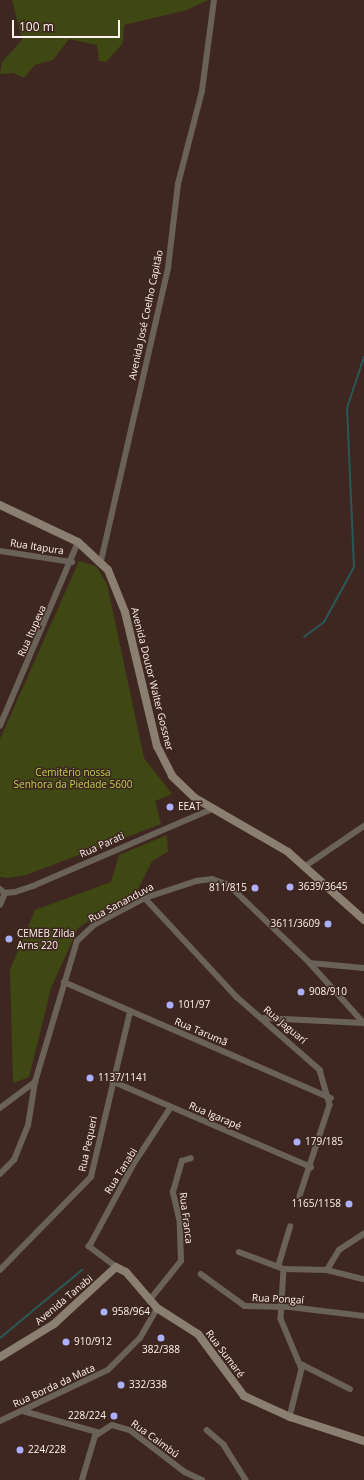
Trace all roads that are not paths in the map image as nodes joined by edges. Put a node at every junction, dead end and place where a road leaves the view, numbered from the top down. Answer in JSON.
{"nodes":[{"id":1,"x":214,"y":0,"type":"edge"},
{"id":2,"x":0,"y":505,"type":"edge"},
{"id":3,"x":78,"y":542,"type":"junction"},
{"id":4,"x":0,"y":551,"type":"edge"},
{"id":5,"x":100,"y":561,"type":"junction"},
{"id":6,"x":72,"y":562,"type":"junction"},
{"id":7,"x":0,"y":726,"type":"edge"},
{"id":8,"x":212,"y":809,"type":"junction"},
{"id":9,"x":364,"y":826,"type":"edge"},
{"id":10,"x":304,"y":867,"type":"junction"},
{"id":11,"x":2,"y":891,"type":"edge"},
{"id":12,"x":145,"y":898,"type":"junction"},
{"id":13,"x":0,"y":905,"type":"edge"},
{"id":14,"x":364,"y":920,"type":"edge"},
{"id":15,"x":310,"y":963,"type":"junction"},
{"id":16,"x":364,"y":968,"type":"edge"},
{"id":17,"x":64,"y":982,"type":"junction"},
{"id":18,"x":130,"y":1012,"type":"junction"},
{"id":19,"x":264,"y":1018,"type":"junction"},
{"id":20,"x":364,"y":1023,"type":"edge"},
{"id":21,"x":112,"y":1081,"type":"junction"},
{"id":22,"x":35,"y":1082,"type":"junction"},
{"id":23,"x":331,"y":1098,"type":"junction"},
{"id":24,"x":171,"y":1107,"type":"junction"},
{"id":25,"x":0,"y":1108,"type":"edge"},
{"id":26,"x":191,"y":1158,"type":"dead end"},
{"id":27,"x":311,"y":1167,"type":"junction"},
{"id":28,"x":0,"y":1174,"type":"edge"},
{"id":29,"x":300,"y":1196,"type":"dead end"},
{"id":30,"x":290,"y":1227,"type":"dead end"},
{"id":31,"x":364,"y":1234,"type":"edge"},
{"id":32,"x":89,"y":1247,"type":"joint"},
{"id":33,"x":239,"y":1252,"type":"dead end"},
{"id":34,"x":116,"y":1267,"type":"junction"},
{"id":35,"x":281,"y":1268,"type":"junction"},
{"id":36,"x":0,"y":1270,"type":"edge"},
{"id":37,"x":327,"y":1270,"type":"junction"},
{"id":38,"x":201,"y":1274,"type":"dead end"},
{"id":39,"x":364,"y":1279,"type":"edge"},
{"id":40,"x":149,"y":1301,"type":"junction"},
{"id":41,"x":280,"y":1307,"type":"junction"},
{"id":42,"x":157,"y":1308,"type":"junction"},
{"id":43,"x":364,"y":1316,"type":"edge"},
{"id":44,"x":0,"y":1356,"type":"edge"},
{"id":45,"x":301,"y":1364,"type":"junction"},
{"id":46,"x":350,"y":1389,"type":"dead end"},
{"id":47,"x":23,"y":1411,"type":"junction"},
{"id":48,"x":290,"y":1417,"type":"junction"},
{"id":49,"x":0,"y":1421,"type":"edge"},
{"id":50,"x":207,"y":1430,"type":"dead end"},
{"id":51,"x":97,"y":1432,"type":"junction"},
{"id":52,"x":364,"y":1441,"type":"edge"},
{"id":53,"x":83,"y":1480,"type":"edge"},
{"id":54,"x":202,"y":1480,"type":"edge"},
{"id":55,"x":246,"y":1480,"type":"edge"}],
"edges":[{"from":1,"to":5,"type":"street","name":"Avenida José Coelho Capitão"},
{"from":2,"to":3,"type":"main road","name":"Avenida Doutor Walter Gossner"},
{"from":3,"to":5,"type":"main road","name":"Avenida Doutor Walter Gossner"},
{"from":3,"to":6,"type":"street","name":"Rua Itupeva"},
{"from":4,"to":6,"type":"street","name":"Rua Itapura"},
{"from":5,"to":8,"type":"main road","name":"Avenida Doutor Walter Gossner"},
{"from":6,"to":7,"type":"street","name":"Rua Itupeva"},
{"from":8,"to":10,"type":"main road","name":"Avenida Doutor Walter Gossner"},
{"from":8,"to":11,"type":"street","name":"Rua Parati"},
{"from":9,"to":10,"type":"street"},
{"from":10,"to":14,"type":"main road","name":"Avenida Doutor Walter Gossner"},
{"from":11,"to":13,"type":"street"},
{"from":12,"to":15,"type":"street","name":"Rua Sananduva"},
{"from":12,"to":17,"type":"street","name":"Rua Sananduva"},
{"from":12,"to":19,"type":"street","name":"Rua Jaguarí"},
{"from":15,"to":16,"type":"street"},
{"from":15,"to":20,"type":"street","name":"Rua Sananduva"},
{"from":17,"to":18,"type":"street","name":"Rua Tarumã"},
{"from":17,"to":22,"type":"street","name":"Rua Sananduva"},
{"from":18,"to":21,"type":"street","name":"Rua Pequeri"},
{"from":18,"to":23,"type":"street","name":"Rua Tarumã"},
{"from":19,"to":20,"type":"street"},
{"from":19,"to":23,"type":"street","name":"Rua Jaguarí"},
{"from":21,"to":24,"type":"street","name":"Rua Igarapé"},
{"from":21,"to":36,"type":"street","name":"Rua Pequeri"},
{"from":22,"to":25,"type":"street"},
{"from":22,"to":28,"type":"street","name":"Rua Sananduva"},
{"from":23,"to":27,"type":"street"},
{"from":24,"to":27,"type":"street","name":"Rua Igarapé"},
{"from":24,"to":32,"type":"street","name":"Rua Tanabi"},
{"from":26,"to":40,"type":"street","name":"Rua Franca"},
{"from":27,"to":29,"type":"street"},
{"from":30,"to":35,"type":"street"},
{"from":31,"to":37,"type":"street"},
{"from":32,"to":34,"type":"street","name":"Rua Sumaré"},
{"from":33,"to":35,"type":"street"},
{"from":34,"to":40,"type":"main road","name":"Rua Sumaré"},
{"from":34,"to":44,"type":"main road","name":"Avenida Tanabi"},
{"from":35,"to":37,"type":"street"},
{"from":35,"to":41,"type":"street"},
{"from":37,"to":39,"type":"street"},
{"from":38,"to":41,"type":"street","name":"Rua Pongaí"},
{"from":40,"to":42,"type":"main road","name":"Rua Sumaré"},
{"from":41,"to":43,"type":"street","name":"Rua Pongaí"},
{"from":41,"to":45,"type":"street"},
{"from":42,"to":47,"type":"street","name":"Rua Borda da Mata"},
{"from":42,"to":48,"type":"main road","name":"Rua Sumaré"},
{"from":45,"to":46,"type":"street"},
{"from":45,"to":48,"type":"street"},
{"from":47,"to":49,"type":"street","name":"Rua Borda da Mata"},
{"from":47,"to":51,"type":"street"},
{"from":48,"to":52,"type":"main road","name":"Rua Sumaré"},
{"from":50,"to":55,"type":"street"},
{"from":51,"to":53,"type":"street"},
{"from":51,"to":54,"type":"street","name":"Rua Caimbú"}]}
